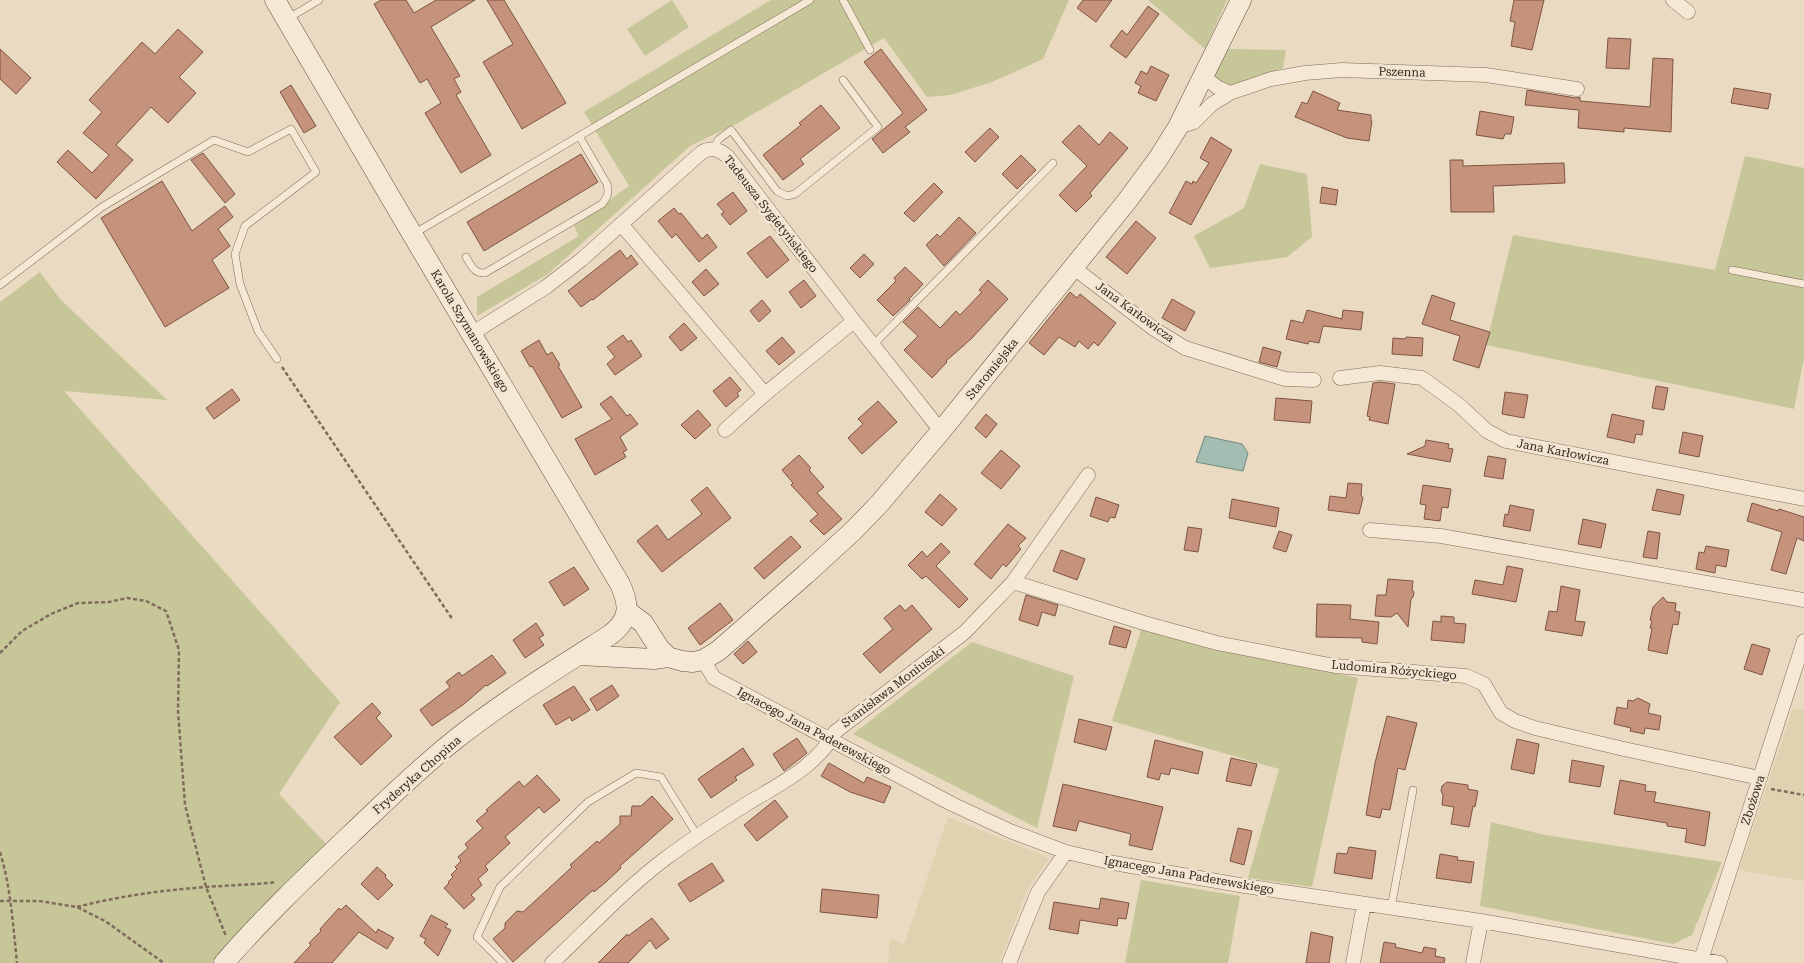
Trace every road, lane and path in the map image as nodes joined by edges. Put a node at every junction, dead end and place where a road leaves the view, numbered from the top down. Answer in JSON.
{"nodes":[{"id":1,"x":275,"y":0,"type":"edge"},
{"id":2,"x":318,"y":0,"type":"edge"},
{"id":3,"x":810,"y":0,"type":"edge"},
{"id":4,"x":843,"y":0,"type":"edge"},
{"id":5,"x":1241,"y":0,"type":"edge"},
{"id":6,"x":1673,"y":0,"type":"edge"},
{"id":7,"x":1688,"y":12,"type":"dead end"},
{"id":8,"x":286,"y":19,"type":"junction"},
{"id":9,"x":870,"y":50,"type":"dead end"},
{"id":10,"x":1204,"y":77,"type":"junction"},
{"id":11,"x":843,"y":80,"type":"dead end"},
{"id":12,"x":1577,"y":88,"type":"dead end"},
{"id":13,"x":1230,"y":94,"type":"junction"},
{"id":14,"x":1178,"y":127,"type":"junction"},
{"id":15,"x":579,"y":136,"type":"junction"},
{"id":16,"x":714,"y":149,"type":"junction"},
{"id":17,"x":1053,"y":163,"type":"dead end"},
{"id":18,"x":622,"y":224,"type":"junction"},
{"id":19,"x":412,"y":235,"type":"junction"},
{"id":20,"x":466,"y":257,"type":"dead end"},
{"id":21,"x":1074,"y":268,"type":"junction"},
{"id":22,"x":1732,"y":270,"type":"dead end"},
{"id":23,"x":1804,"y":284,"type":"edge"},
{"id":24,"x":0,"y":285,"type":"edge"},
{"id":25,"x":854,"y":321,"type":"junction"},
{"id":26,"x":471,"y":334,"type":"junction"},
{"id":27,"x":873,"y":345,"type":"junction"},
{"id":28,"x":277,"y":359,"type":"joint"},
{"id":29,"x":1340,"y":378,"type":"dead end"},
{"id":30,"x":1314,"y":380,"type":"dead end"},
{"id":31,"x":765,"y":394,"type":"junction"},
{"id":32,"x":725,"y":430,"type":"dead end"},
{"id":33,"x":942,"y":431,"type":"junction"},
{"id":34,"x":1088,"y":475,"type":"dead end"},
{"id":35,"x":1804,"y":499,"type":"edge"},
{"id":36,"x":1370,"y":530,"type":"dead end"},
{"id":37,"x":1013,"y":582,"type":"junction"},
{"id":38,"x":1804,"y":600,"type":"edge"},
{"id":39,"x":627,"y":611,"type":"junction"},
{"id":40,"x":453,"y":620,"type":"dead end"},
{"id":41,"x":1804,"y":641,"type":"edge"},
{"id":42,"x":0,"y":653,"type":"edge"},
{"id":43,"x":579,"y":655,"type":"junction"},
{"id":44,"x":668,"y":657,"type":"junction"},
{"id":45,"x":703,"y":660,"type":"junction"},
{"id":46,"x":830,"y":740,"type":"junction"},
{"id":47,"x":1759,"y":782,"type":"junction"},
{"id":48,"x":1413,"y":790,"type":"dead end"},
{"id":49,"x":1804,"y":795,"type":"edge"},
{"id":50,"x":697,"y":835,"type":"junction"},
{"id":51,"x":0,"y":852,"type":"edge"},
{"id":52,"x":1066,"y":852,"type":"junction"},
{"id":53,"x":281,"y":881,"type":"dead end"},
{"id":54,"x":206,"y":887,"type":"junction"},
{"id":55,"x":10,"y":901,"type":"junction"},
{"id":56,"x":0,"y":902,"type":"edge"},
{"id":57,"x":1364,"y":904,"type":"junction"},
{"id":58,"x":77,"y":907,"type":"junction"},
{"id":59,"x":1391,"y":908,"type":"junction"},
{"id":60,"x":1480,"y":921,"type":"junction"},
{"id":61,"x":230,"y":956,"type":"edge"},
{"id":62,"x":1701,"y":960,"type":"junction"},
{"id":63,"x":17,"y":963,"type":"edge"},
{"id":64,"x":164,"y":963,"type":"edge"},
{"id":65,"x":503,"y":963,"type":"edge"},
{"id":66,"x":552,"y":963,"type":"edge"},
{"id":67,"x":1009,"y":963,"type":"edge"},
{"id":68,"x":1353,"y":963,"type":"edge"},
{"id":69,"x":1473,"y":963,"type":"edge"},
{"id":70,"x":1720,"y":963,"type":"edge"}],
"edges":[{"from":1,"to":8,"type":"street","name":"Karola Szymanowskiego"},
{"from":2,"to":8,"type":"lane"},
{"from":3,"to":15,"type":"lane"},
{"from":4,"to":9,"type":"lane"},
{"from":5,"to":10,"type":"street","name":"Staromiejska"},
{"from":6,"to":7,"type":"street"},
{"from":8,"to":19,"type":"street","name":"Karola Szymanowskiego"},
{"from":10,"to":13,"type":"street"},
{"from":10,"to":14,"type":"street","name":"Staromiejska"},
{"from":11,"to":16,"type":"lane"},
{"from":12,"to":13,"type":"street","name":"Pszenna"},
{"from":13,"to":14,"type":"street","name":"Pszenna"},
{"from":14,"to":21,"type":"street","name":"Staromiejska"},
{"from":15,"to":19,"type":"lane"},
{"from":15,"to":20,"type":"lane"},
{"from":16,"to":18,"type":"street","name":"Tadeusza Sygietyńskiego"},
{"from":16,"to":25,"type":"street","name":"Tadeusza Sygietyńskiego"},
{"from":17,"to":27,"type":"lane"},
{"from":18,"to":26,"type":"street","name":"Tadeusza Sygietyńskiego"},
{"from":18,"to":31,"type":"street"},
{"from":19,"to":26,"type":"street","name":"Karola Szymanowskiego"},
{"from":21,"to":30,"type":"street","name":"Jana Karłowicza"},
{"from":21,"to":33,"type":"street","name":"Staromiejska"},
{"from":22,"to":23,"type":"lane"},
{"from":24,"to":28,"type":"lane"},
{"from":25,"to":27,"type":"street","name":"Tadeusza Sygietyńskiego"},
{"from":25,"to":31,"type":"street"},
{"from":26,"to":39,"type":"street","name":"Karola Szymanowskiego"},
{"from":27,"to":33,"type":"street","name":"Tadeusza Sygietyńskiego"},
{"from":28,"to":40,"type":"path"},
{"from":29,"to":35,"type":"street","name":"Jana Karłowicza"},
{"from":31,"to":32,"type":"street"},
{"from":33,"to":45,"type":"street","name":"Staromiejska"},
{"from":34,"to":37,"type":"street","name":"Stanisława Moniuszki"},
{"from":36,"to":38,"type":"street"},
{"from":37,"to":46,"type":"street","name":"Stanisława Moniuszki"},
{"from":37,"to":47,"type":"street","name":"Ludomira Różyckiego"},
{"from":39,"to":43,"type":"street","name":"Fryderyka Chopina"},
{"from":39,"to":44,"type":"street"},
{"from":41,"to":47,"type":"street","name":"Zbożowa"},
{"from":42,"to":54,"type":"path"},
{"from":43,"to":44,"type":"street"},
{"from":43,"to":61,"type":"street","name":"Fryderyka Chopina"},
{"from":44,"to":45,"type":"street"},
{"from":45,"to":46,"type":"street","name":"Ignacego Jana Paderewskiego"},
{"from":46,"to":50,"type":"street","name":"Stanisława Moniuszki"},
{"from":46,"to":52,"type":"street","name":"Ignacego Jana Paderewskiego"},
{"from":47,"to":49,"type":"path"},
{"from":47,"to":62,"type":"street","name":"Zbożowa"},
{"from":48,"to":59,"type":"lane"},
{"from":50,"to":65,"type":"lane"},
{"from":50,"to":66,"type":"street","name":"Stanisława Moniuszki"},
{"from":51,"to":55,"type":"path"},
{"from":52,"to":57,"type":"street","name":"Ignacego Jana Paderewskiego"},
{"from":52,"to":67,"type":"street"},
{"from":53,"to":54,"type":"path"},
{"from":54,"to":58,"type":"path"},
{"from":54,"to":61,"type":"path"},
{"from":55,"to":56,"type":"path"},
{"from":55,"to":58,"type":"path"},
{"from":55,"to":63,"type":"path"},
{"from":57,"to":59,"type":"street","name":"Ignacego Jana Paderewskiego"},
{"from":57,"to":68,"type":"street"},
{"from":58,"to":64,"type":"path"},
{"from":59,"to":60,"type":"street","name":"Ignacego Jana Paderewskiego"},
{"from":60,"to":62,"type":"street","name":"Ignacego Jana Paderewskiego"},
{"from":60,"to":69,"type":"street"},
{"from":62,"to":70,"type":"street","name":"Ignacego Jana Paderewskiego"}]}
